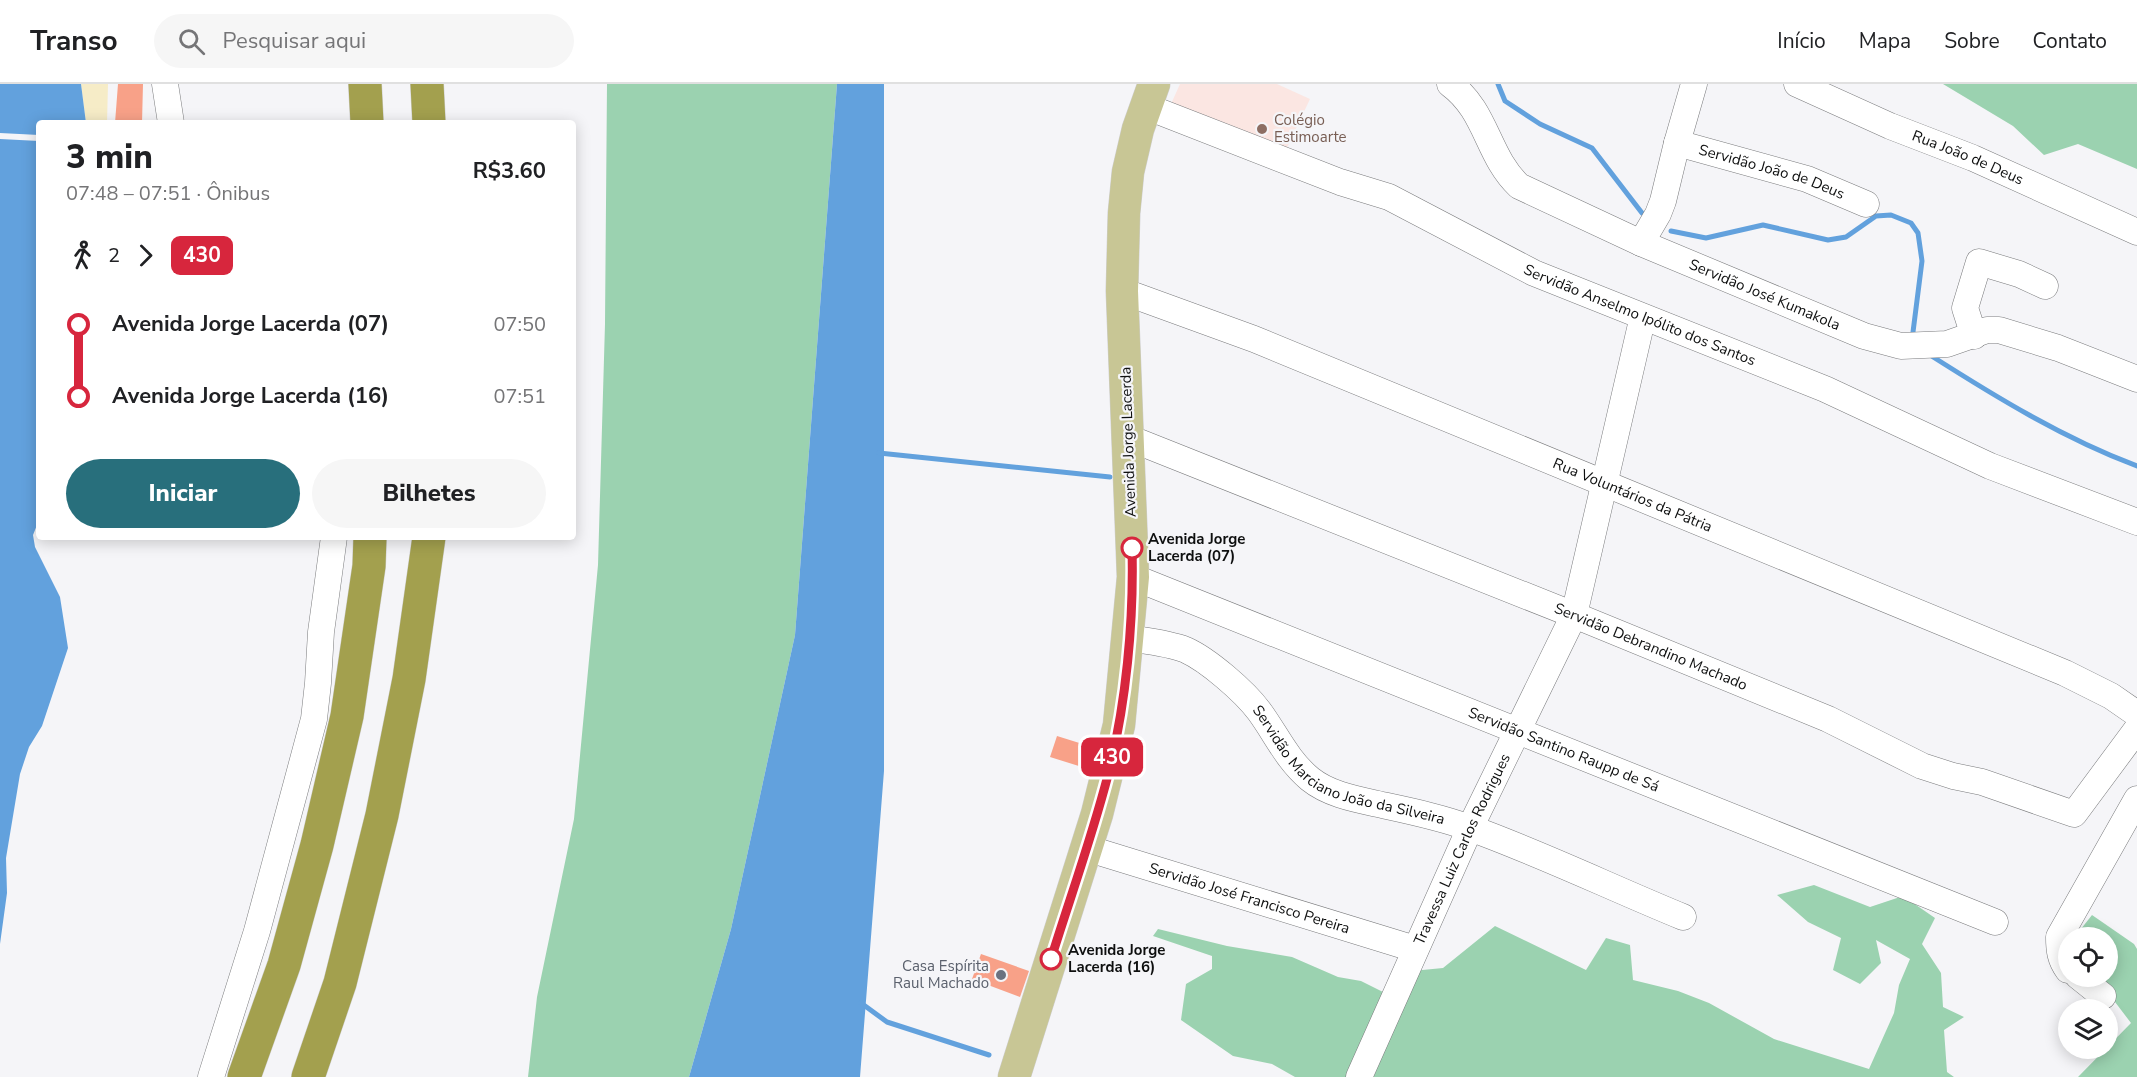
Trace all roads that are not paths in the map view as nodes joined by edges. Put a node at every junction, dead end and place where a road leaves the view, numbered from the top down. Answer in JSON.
{"nodes":[{"id":1,"x":165,"y":84,"type":"edge"},
{"id":2,"x":365,"y":84,"type":"edge"},
{"id":3,"x":427,"y":84,"type":"edge"},
{"id":4,"x":1450,"y":84,"type":"edge"},
{"id":5,"x":1694,"y":84,"type":"edge"},
{"id":6,"x":1797,"y":84,"type":"edge"},
{"id":7,"x":1150,"y":95,"type":"edge"},
{"id":8,"x":171,"y":120,"type":"edge"},
{"id":9,"x":367,"y":120,"type":"edge"},
{"id":10,"x":429,"y":120,"type":"edge"},
{"id":11,"x":1677,"y":143,"type":"junction"},
{"id":12,"x":1866,"y":204,"type":"dead end"},
{"id":13,"x":2137,"y":232,"type":"edge"},
{"id":14,"x":1641,"y":243,"type":"junction"},
{"id":15,"x":2045,"y":286,"type":"dead end"},
{"id":16,"x":1122,"y":291,"type":"junction"},
{"id":17,"x":1640,"y":329,"type":"dead end"},
{"id":18,"x":1974,"y":336,"type":"junction"},
{"id":19,"x":2137,"y":379,"type":"edge"},
{"id":20,"x":1129,"y":438,"type":"junction"},
{"id":21,"x":1605,"y":484,"type":"junction"},
{"id":22,"x":2137,"y":522,"type":"edge"},
{"id":23,"x":334,"y":540,"type":"edge"},
{"id":24,"x":370,"y":540,"type":"edge"},
{"id":25,"x":429,"y":540,"type":"edge"},
{"id":26,"x":1133,"y":577,"type":"junction"},
{"id":27,"x":1574,"y":615,"type":"junction"},
{"id":28,"x":1128,"y":639,"type":"junction"},
{"id":29,"x":2137,"y":714,"type":"edge"},
{"id":30,"x":2137,"y":729,"type":"edge"},
{"id":31,"x":1516,"y":730,"type":"junction"},
{"id":32,"x":2137,"y":799,"type":"edge"},
{"id":33,"x":1470,"y":828,"type":"junction"},
{"id":34,"x":1086,"y":848,"type":"junction"},
{"id":35,"x":1683,"y":917,"type":"dead end"},
{"id":36,"x":1995,"y":922,"type":"dead end"},
{"id":37,"x":2065,"y":927,"type":"edge"},
{"id":38,"x":1414,"y":949,"type":"junction"},
{"id":39,"x":2092,"y":987,"type":"edge"},
{"id":40,"x":2103,"y":996,"type":"dead end"},
{"id":41,"x":211,"y":1077,"type":"edge"},
{"id":42,"x":244,"y":1077,"type":"edge"},
{"id":43,"x":308,"y":1077,"type":"edge"},
{"id":44,"x":1014,"y":1077,"type":"edge"},
{"id":45,"x":1359,"y":1077,"type":"edge"}],
"edges":[{"from":1,"to":8,"type":"lane"},
{"from":2,"to":9,"type":"highway"},
{"from":3,"to":10,"type":"highway"},
{"from":4,"to":14,"type":"lane","name":"Servidão José Kumakola"},
{"from":5,"to":11,"type":"lane"},
{"from":6,"to":13,"type":"lane","name":"Rua João de Deus"},
{"from":7,"to":16,"type":"main road","name":"Avenida Jorge Lacerda"},
{"from":7,"to":22,"type":"lane","name":"Servidão Anselmo Ipólito dos Santos"},
{"from":11,"to":12,"type":"lane","name":"Servidão João de Deus"},
{"from":11,"to":14,"type":"lane"},
{"from":14,"to":18,"type":"lane","name":"Servidão José Kumakola"},
{"from":15,"to":18,"type":"lane"},
{"from":16,"to":20,"type":"main road","name":"Avenida Jorge Lacerda"},
{"from":16,"to":21,"type":"lane","name":"Rua Voluntários da Pátria"},
{"from":17,"to":21,"type":"lane","name":"Travessa Luiz Carlos Rodrigues"},
{"from":18,"to":19,"type":"lane","name":"Servidão José Kumakola"},
{"from":20,"to":26,"type":"main road","name":"Avenida Jorge Lacerda"},
{"from":20,"to":27,"type":"lane","name":"Servidão Debrandino Machado"},
{"from":21,"to":27,"type":"lane","name":"Travessa Luiz Carlos Rodrigues"},
{"from":21,"to":29,"type":"lane","name":"Rua Voluntários da Pátria"},
{"from":23,"to":41,"type":"lane"},
{"from":24,"to":42,"type":"highway"},
{"from":25,"to":43,"type":"highway"},
{"from":26,"to":28,"type":"main road","name":"Avenida Jorge Lacerda"},
{"from":26,"to":31,"type":"lane","name":"Servidão Santino Raupp de Sá"},
{"from":27,"to":30,"type":"lane","name":"Servidão Debrandino Machado"},
{"from":27,"to":31,"type":"lane","name":"Travessa Luiz Carlos Rodrigues"},
{"from":28,"to":33,"type":"lane","name":"Servidão Marciano João da Silveira"},
{"from":28,"to":34,"type":"main road","name":"Avenida Jorge Lacerda"},
{"from":31,"to":33,"type":"lane","name":"Travessa Luiz Carlos Rodrigues"},
{"from":31,"to":36,"type":"lane","name":"Servidão Santino Raupp de Sá"},
{"from":32,"to":37,"type":"lane"},
{"from":33,"to":35,"type":"lane","name":"Servidão Marciano João da Silveira"},
{"from":33,"to":38,"type":"lane","name":"Travessa Luiz Carlos Rodrigues"},
{"from":34,"to":38,"type":"lane","name":"Servidão José Francisco Pereira"},
{"from":34,"to":44,"type":"main road","name":"Avenida Jorge Lacerda"},
{"from":38,"to":45,"type":"lane","name":"Travessa Luiz Carlos Rodrigues"},
{"from":39,"to":40,"type":"lane"}]}
